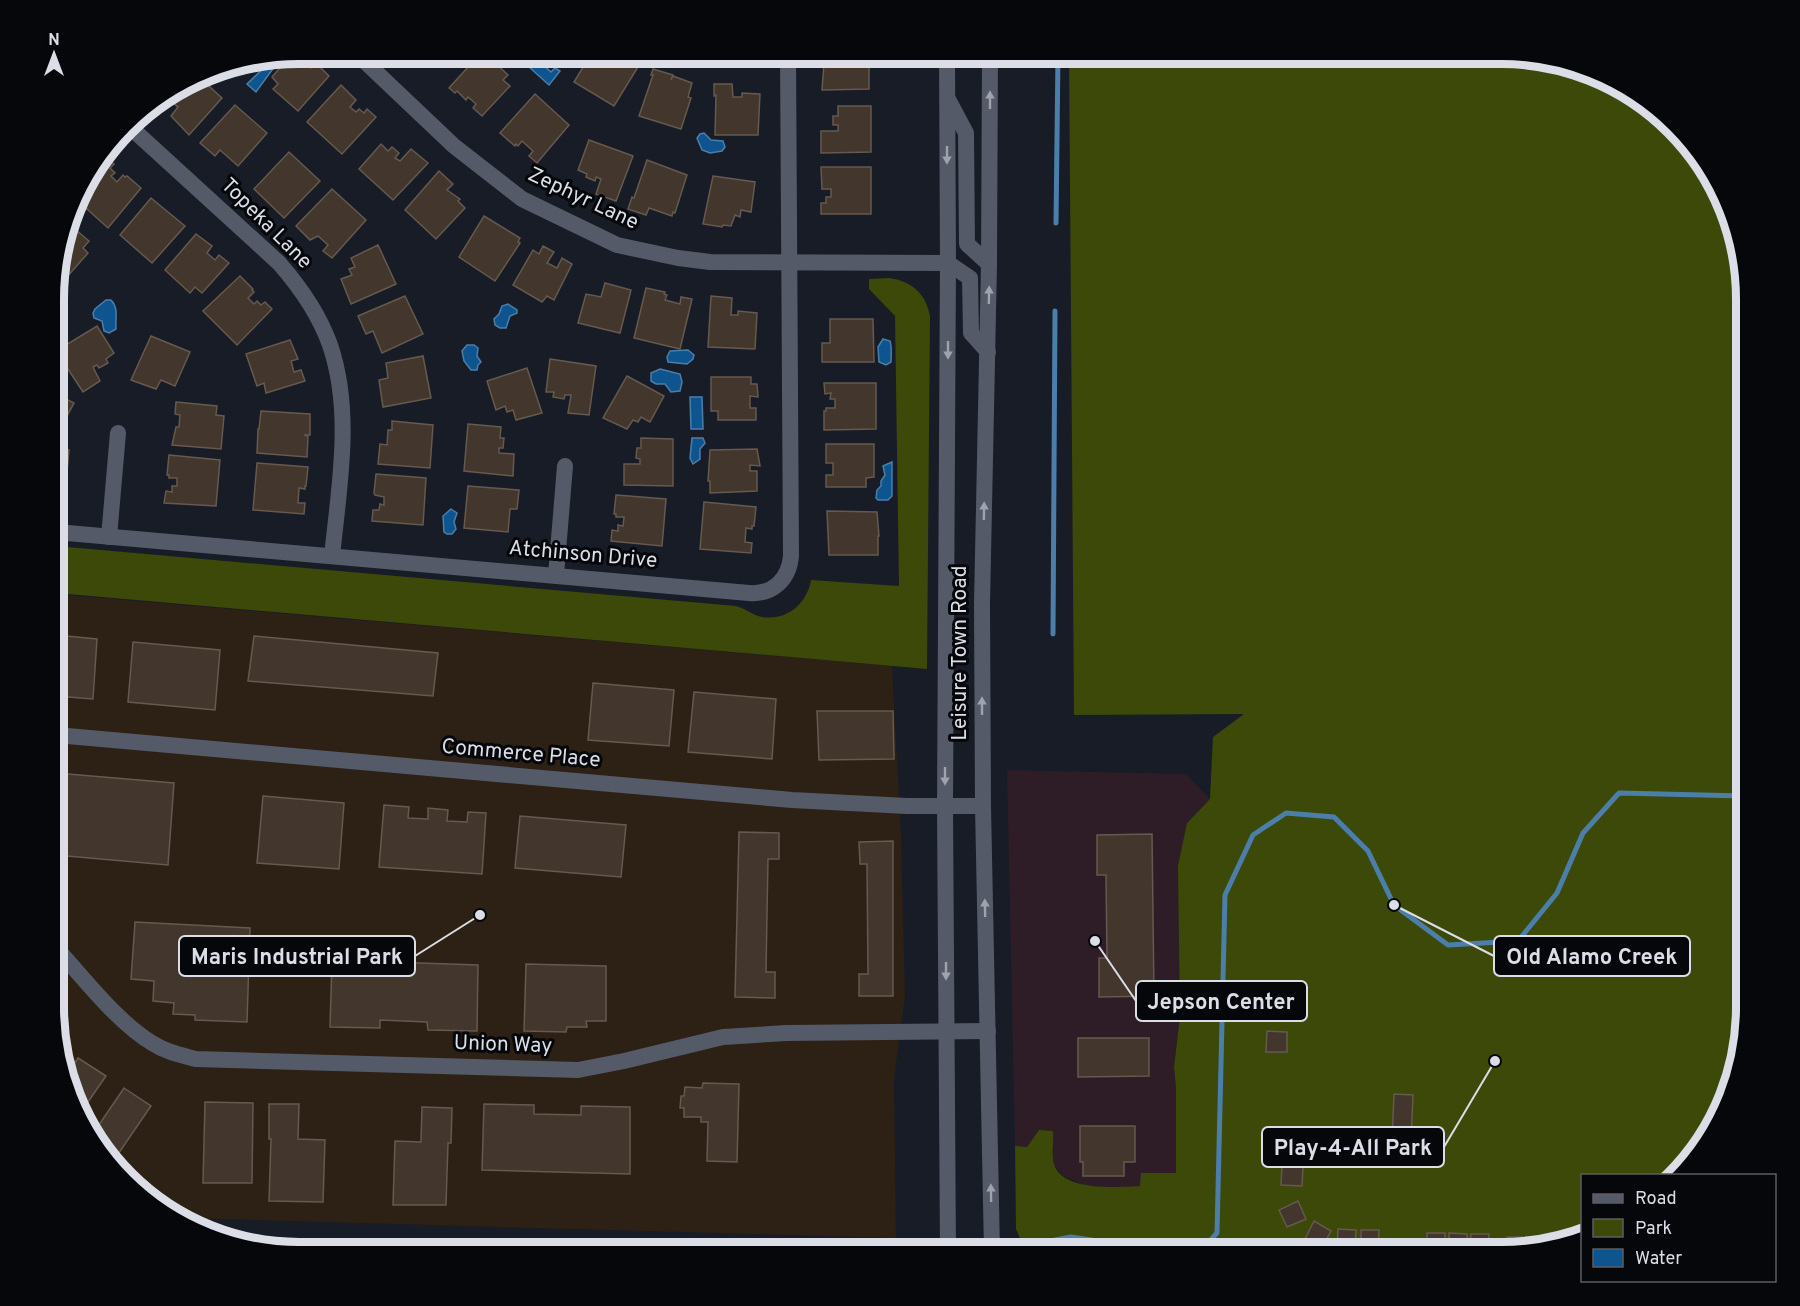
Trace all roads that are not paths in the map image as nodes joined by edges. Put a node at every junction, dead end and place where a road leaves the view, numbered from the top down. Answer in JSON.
{"nodes":[{"id":1,"x":368,"y":64,"type":"edge"},
{"id":2,"x":788,"y":64,"type":"edge"},
{"id":3,"x":947,"y":64,"type":"edge"},
{"id":4,"x":990,"y":64,"type":"edge"},
{"id":5,"x":947,"y":97,"type":"junction"},
{"id":6,"x":135,"y":131,"type":"edge"},
{"id":7,"x":788,"y":263,"type":"junction"},
{"id":8,"x":948,"y":263,"type":"junction"},
{"id":9,"x":989,"y":264,"type":"junction"},
{"id":10,"x":988,"y":352,"type":"junction"},
{"id":11,"x":118,"y":433,"type":"dead end"},
{"id":12,"x":565,"y":466,"type":"dead end"},
{"id":13,"x":64,"y":533,"type":"edge"},
{"id":14,"x":109,"y":537,"type":"junction"},
{"id":15,"x":332,"y":556,"type":"junction"},
{"id":16,"x":556,"y":575,"type":"junction"},
{"id":17,"x":64,"y":736,"type":"edge"},
{"id":18,"x":983,"y":806,"type":"junction"},
{"id":19,"x":945,"y":807,"type":"junction"},
{"id":20,"x":64,"y":957,"type":"edge"},
{"id":21,"x":988,"y":1031,"type":"junction"},
{"id":22,"x":947,"y":1032,"type":"junction"},
{"id":23,"x":948,"y":1242,"type":"edge"},
{"id":24,"x":992,"y":1242,"type":"edge"}],
"edges":[{"from":1,"to":7,"type":"street","name":"Zephyr Lane"},
{"from":2,"to":7,"type":"street","name":"Atchinson Drive"},
{"from":3,"to":5,"type":"street","name":"Leisure Town Road"},
{"from":9,"to":4,"type":"street","name":"Leisure Town Road","one_way":true},
{"from":5,"to":8,"type":"street","name":"Leisure Town Road","one_way":true},
{"from":5,"to":9,"type":"street"},
{"from":6,"to":15,"type":"street","name":"Topeka Lane"},
{"from":7,"to":8,"type":"street","name":"Zephyr Lane"},
{"from":7,"to":16,"type":"street","name":"Atchinson Drive"},
{"from":8,"to":10,"type":"street"},
{"from":8,"to":19,"type":"street","name":"Leisure Town Road","one_way":true},
{"from":10,"to":9,"type":"street","name":"Leisure Town Road","one_way":true},
{"from":18,"to":10,"type":"street","name":"Leisure Town Road","one_way":true},
{"from":11,"to":14,"type":"street"},
{"from":12,"to":16,"type":"street"},
{"from":13,"to":14,"type":"street","name":"Atchinson Drive"},
{"from":14,"to":15,"type":"street","name":"Atchinson Drive"},
{"from":15,"to":16,"type":"street","name":"Atchinson Drive"},
{"from":17,"to":19,"type":"street","name":"Commerce Place"},
{"from":18,"to":19,"type":"street","name":"Commerce Place"},
{"from":21,"to":18,"type":"street","name":"Leisure Town Road","one_way":true},
{"from":19,"to":22,"type":"street","name":"Leisure Town Road","one_way":true},
{"from":20,"to":22,"type":"street","name":"Union Way"},
{"from":21,"to":22,"type":"street","name":"Union Way"},
{"from":24,"to":21,"type":"street","name":"Leisure Town Road","one_way":true},
{"from":22,"to":23,"type":"street","name":"Leisure Town Road"}]}
